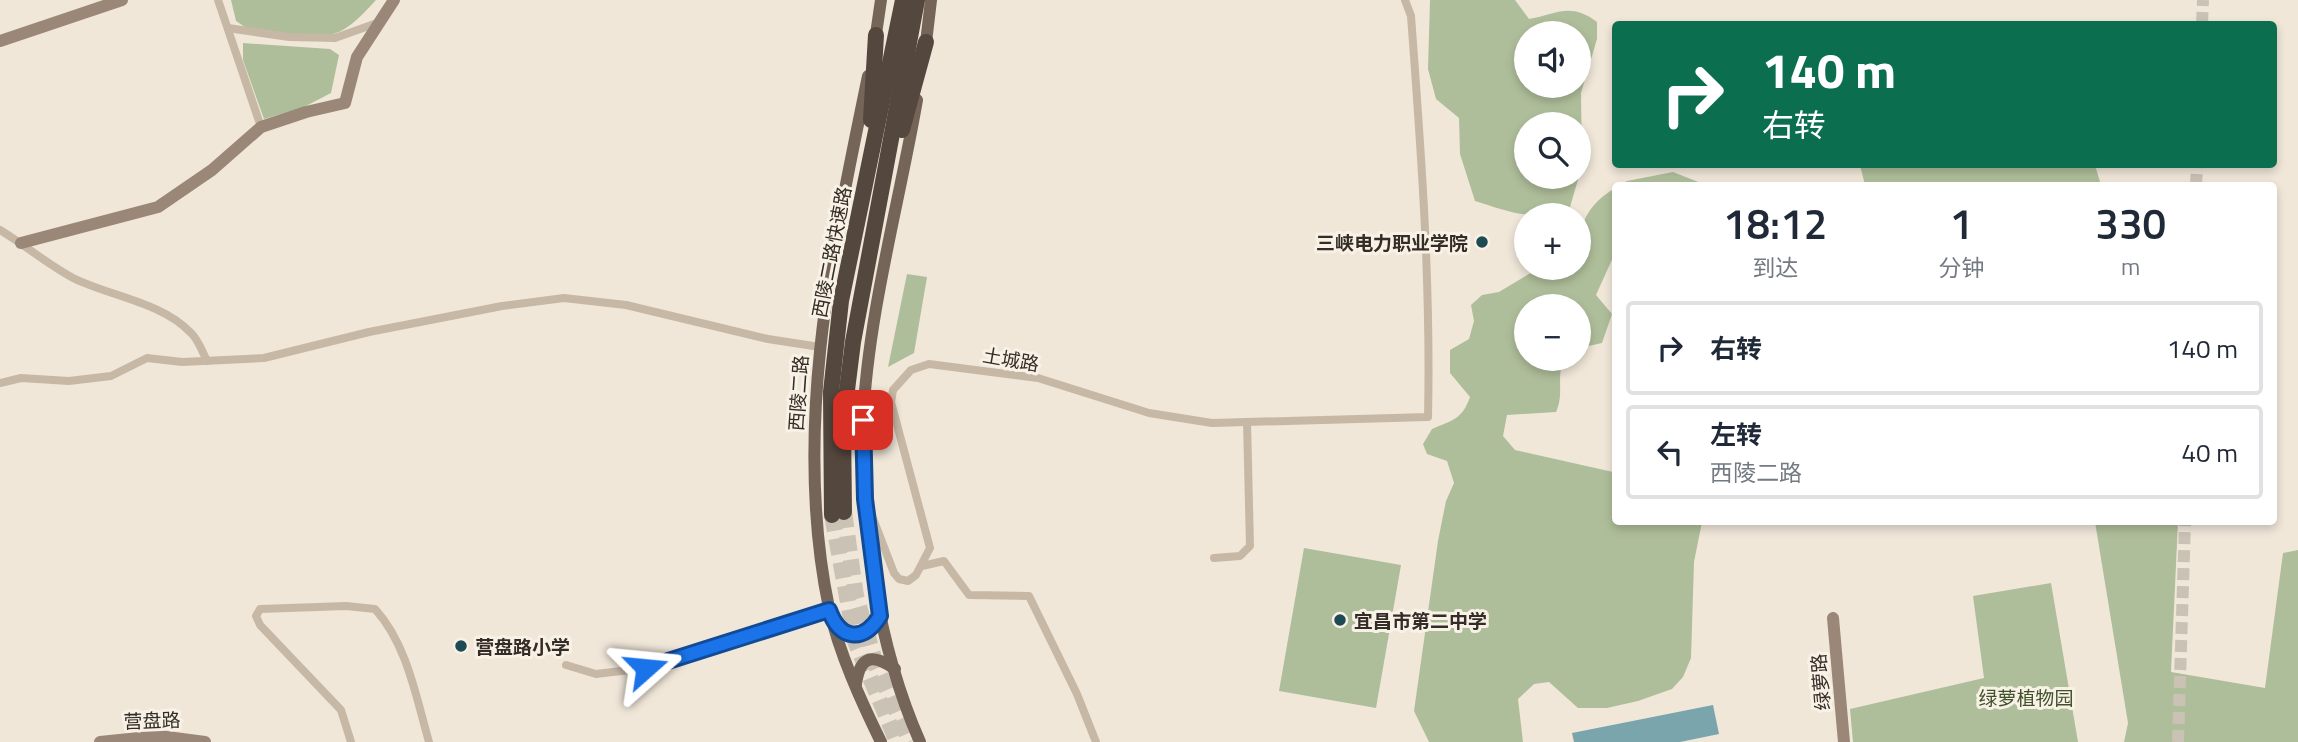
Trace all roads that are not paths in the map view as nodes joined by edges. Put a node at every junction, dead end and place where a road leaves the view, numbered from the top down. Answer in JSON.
{"nodes":[{"id":1,"x":122,"y":0,"type":"edge"},
{"id":2,"x":218,"y":0,"type":"edge"},
{"id":3,"x":394,"y":0,"type":"edge"},
{"id":4,"x":881,"y":0,"type":"edge"},
{"id":5,"x":903,"y":0,"type":"edge"},
{"id":6,"x":917,"y":0,"type":"edge"},
{"id":7,"x":931,"y":0,"type":"edge"},
{"id":8,"x":1405,"y":0,"type":"edge"},
{"id":9,"x":377,"y":23,"type":"junction"},
{"id":10,"x":228,"y":28,"type":"junction"},
{"id":11,"x":876,"y":35,"type":"junction"},
{"id":12,"x":0,"y":41,"type":"edge"},
{"id":13,"x":926,"y":42,"type":"junction"},
{"id":14,"x":895,"y":81,"type":"junction"},
{"id":15,"x":261,"y":127,"type":"junction"},
{"id":16,"x":864,"y":190,"type":"junction"},
{"id":17,"x":0,"y":230,"type":"edge"},
{"id":18,"x":21,"y":243,"type":"junction"},
{"id":19,"x":863,"y":278,"type":"junction"},
{"id":20,"x":820,"y":347,"type":"junction"},
{"id":21,"x":207,"y":361,"type":"junction"},
{"id":22,"x":0,"y":383,"type":"edge"},
{"id":23,"x":1247,"y":422,"type":"junction"},
{"id":24,"x":865,"y":499,"type":"junction"},
{"id":25,"x":1214,"y":558,"type":"dead end"},
{"id":26,"x":922,"y":566,"type":"junction"},
{"id":27,"x":829,"y":610,"type":"junction"},
{"id":28,"x":880,"y":616,"type":"junction"},
{"id":29,"x":1833,"y":618,"type":"dead end"},
{"id":30,"x":834,"y":623,"type":"junction"},
{"id":31,"x":566,"y":665,"type":"dead end"},
{"id":32,"x":895,"y":669,"type":"junction"},
{"id":33,"x":856,"y":684,"type":"junction"},
{"id":34,"x":100,"y":742,"type":"edge"},
{"id":35,"x":205,"y":742,"type":"edge"},
{"id":36,"x":351,"y":742,"type":"edge"},
{"id":37,"x":429,"y":742,"type":"edge"},
{"id":38,"x":881,"y":742,"type":"edge"},
{"id":39,"x":920,"y":742,"type":"edge"},
{"id":40,"x":1096,"y":742,"type":"edge"},
{"id":41,"x":1844,"y":742,"type":"edge"}],
"edges":[{"from":1,"to":12,"type":"street"},
{"from":2,"to":10,"type":"street"},
{"from":3,"to":9,"type":"street"},
{"from":4,"to":11,"type":"main road","name":"西陵二路"},
{"from":5,"to":14,"type":"highway","name":"西陵二路快速路"},
{"from":6,"to":14,"type":"highway","name":"西陵二路快速路"},
{"from":7,"to":13,"type":"main road"},
{"from":8,"to":23,"type":"street","name":"土城路"},
{"from":9,"to":10,"type":"street"},
{"from":9,"to":15,"type":"street"},
{"from":10,"to":15,"type":"street"},
{"from":11,"to":16,"type":"highway"},
{"from":11,"to":20,"type":"main road","name":"西陵二路"},
{"from":13,"to":19,"type":"highway"},
{"from":13,"to":24,"type":"main road"},
{"from":14,"to":16,"type":"highway","name":"西陵二路快速路"},
{"from":14,"to":19,"type":"highway","name":"西陵二路快速路"},
{"from":15,"to":18,"type":"street"},
{"from":16,"to":19,"type":"highway","name":"西陵二路快速路"},
{"from":17,"to":18,"type":"street"},
{"from":18,"to":21,"type":"street"},
{"from":20,"to":21,"type":"street"},
{"from":20,"to":27,"type":"main road","name":"西陵二路"},
{"from":21,"to":22,"type":"street"},
{"from":23,"to":25,"type":"street"},
{"from":23,"to":26,"type":"street","name":"土城路"},
{"from":24,"to":26,"type":"street"},
{"from":24,"to":28,"type":"main road"},
{"from":26,"to":40,"type":"street"},
{"from":27,"to":30,"type":"main road","name":"西陵二路"},
{"from":27,"to":31,"type":"street"},
{"from":28,"to":30,"type":"main road"},
{"from":28,"to":32,"type":"main road"},
{"from":29,"to":41,"type":"street","name":"绿萝路"},
{"from":30,"to":33,"type":"main road","name":"西陵二路"},
{"from":32,"to":33,"type":"main road"},
{"from":32,"to":39,"type":"main road"},
{"from":33,"to":38,"type":"main road","name":"西陵二路"},
{"from":34,"to":35,"type":"street","name":"营盘路"},
{"from":36,"to":37,"type":"street"}]}
